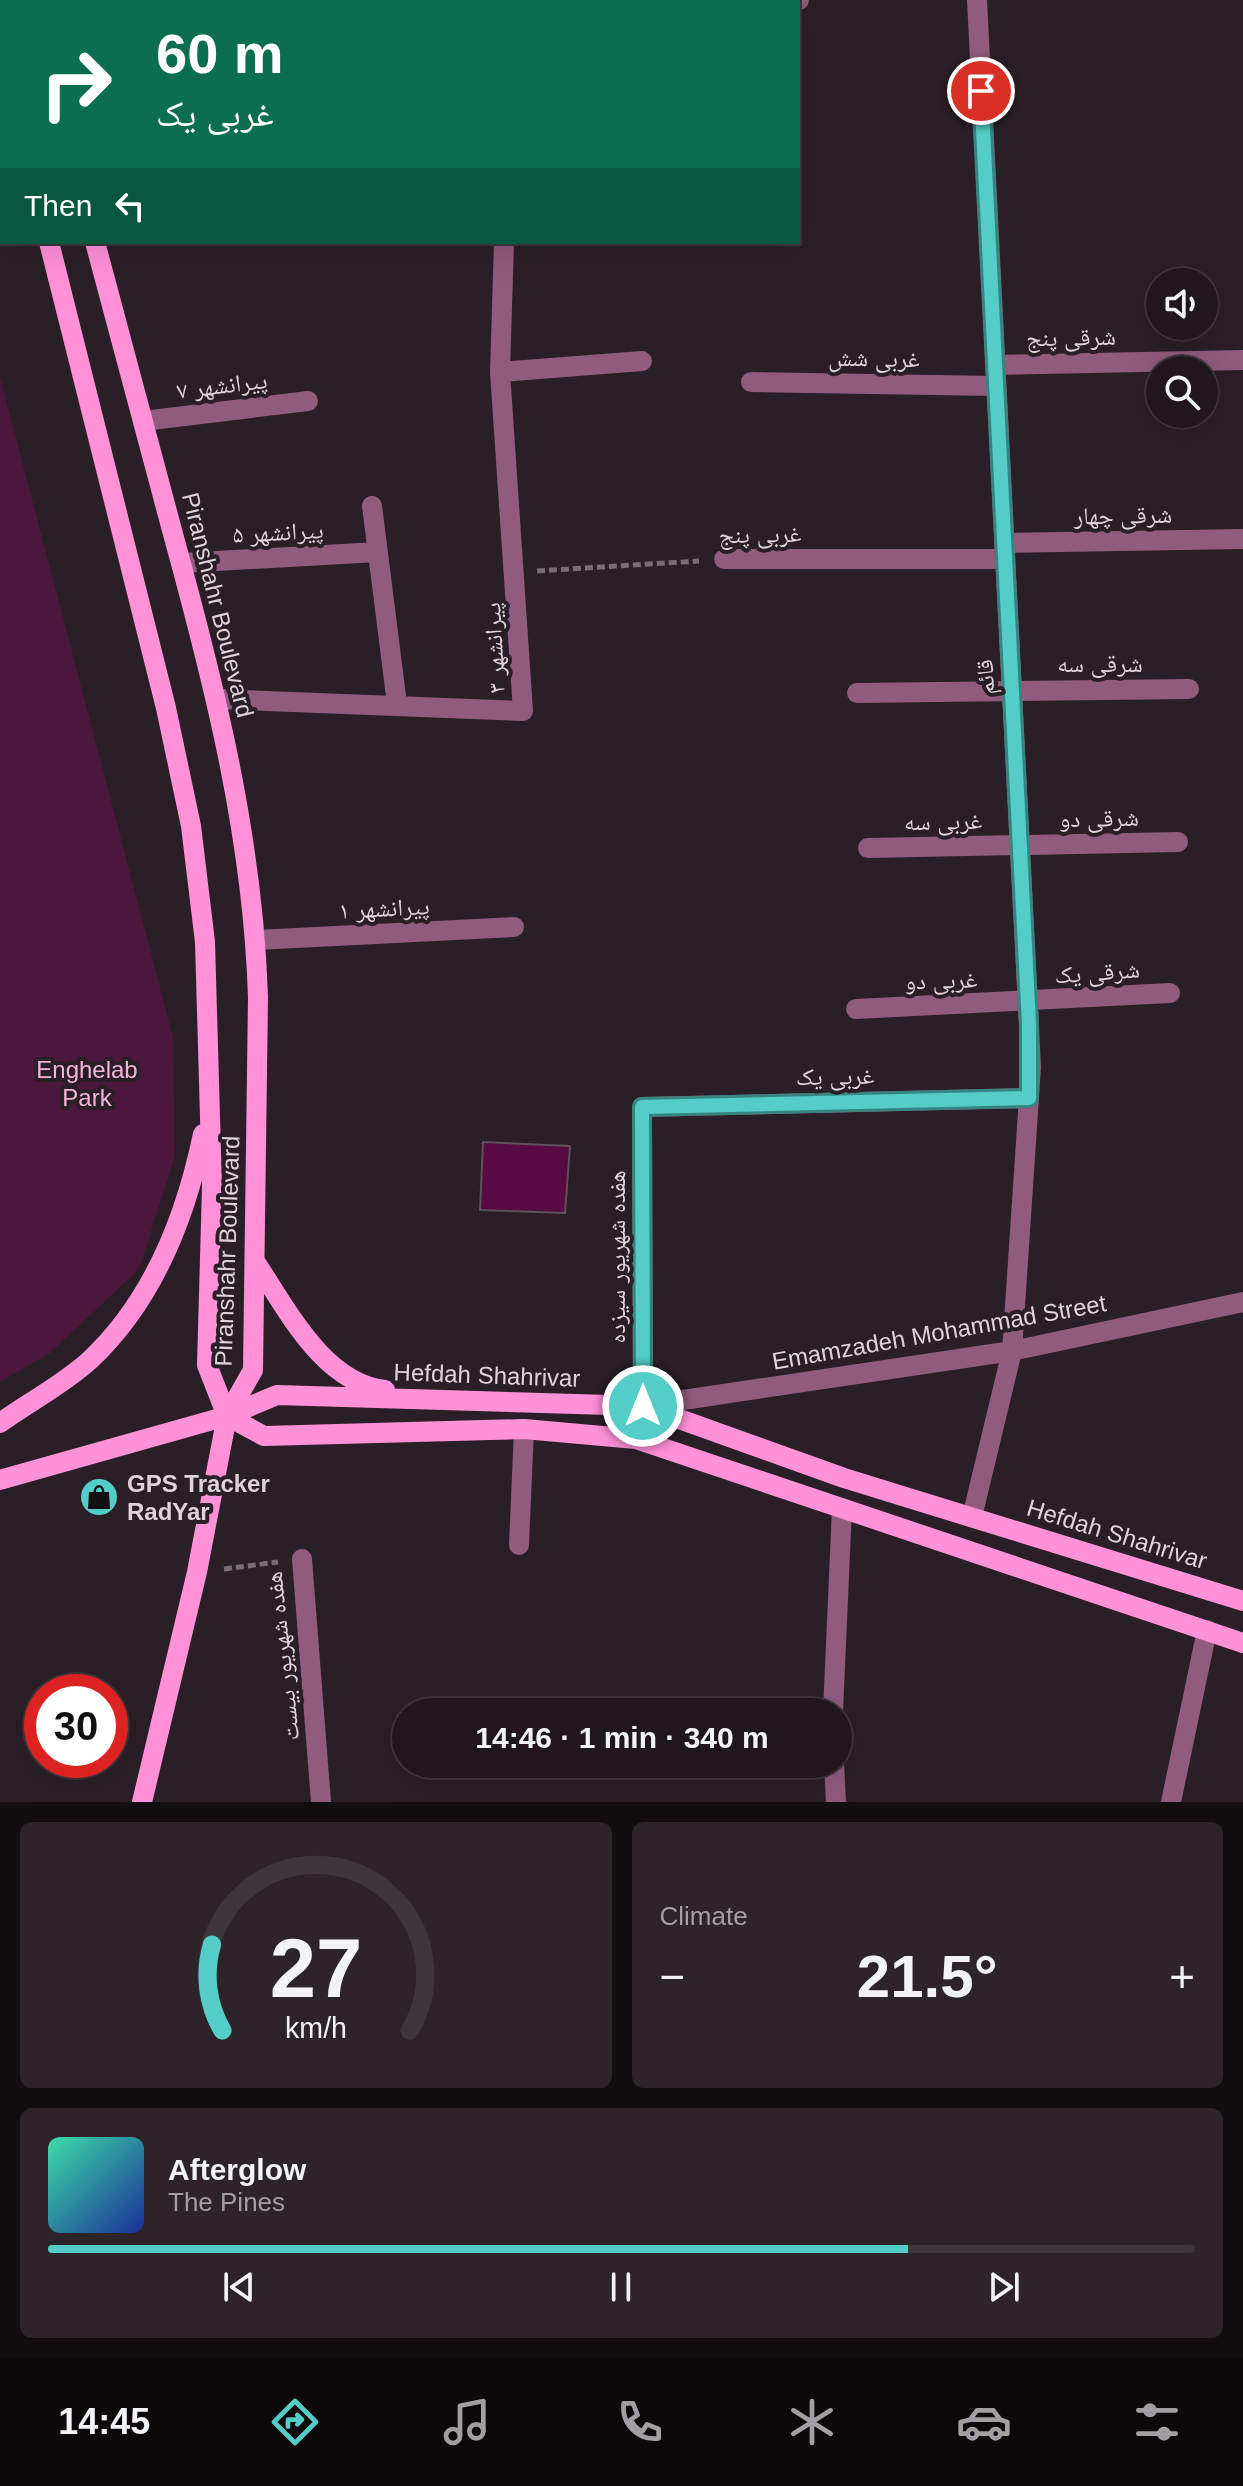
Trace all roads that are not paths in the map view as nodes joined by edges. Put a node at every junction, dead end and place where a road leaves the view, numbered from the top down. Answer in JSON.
{"nodes":[{"id":1,"x":977,"y":0,"type":"edge"},
{"id":2,"x":50,"y":244,"type":"edge"},
{"id":3,"x":96,"y":244,"type":"edge"},
{"id":4,"x":504,"y":244,"type":"edge"},
{"id":5,"x":1243,"y":360,"type":"edge"},
{"id":6,"x":642,"y":361,"type":"dead end"},
{"id":7,"x":995,"y":365,"type":"junction"},
{"id":8,"x":500,"y":372,"type":"junction"},
{"id":9,"x":751,"y":382,"type":"dead end"},
{"id":10,"x":996,"y":386,"type":"junction"},
{"id":11,"x":308,"y":401,"type":"dead end"},
{"id":12,"x":143,"y":421,"type":"junction"},
{"id":13,"x":372,"y":506,"type":"dead end"},
{"id":14,"x":1243,"y":539,"type":"edge"},
{"id":15,"x":1005,"y":551,"type":"junction"},
{"id":16,"x":377,"y":552,"type":"junction"},
{"id":17,"x":724,"y":559,"type":"road end"},
{"id":18,"x":181,"y":563,"type":"junction"},
{"id":19,"x":1011,"y":689,"type":"junction"},
{"id":20,"x":1189,"y":689,"type":"dead end"},
{"id":21,"x":857,"y":693,"type":"dead end"},
{"id":22,"x":217,"y":699,"type":"junction"},
{"id":23,"x":397,"y":704,"type":"junction"},
{"id":24,"x":1178,"y":842,"type":"dead end"},
{"id":25,"x":1020,"y":845,"type":"junction"},
{"id":26,"x":868,"y":848,"type":"dead end"},
{"id":27,"x":514,"y":927,"type":"dead end"},
{"id":28,"x":256,"y":940,"type":"junction"},
{"id":29,"x":1170,"y":993,"type":"dead end"},
{"id":30,"x":1028,"y":1002,"type":"junction"},
{"id":31,"x":856,"y":1009,"type":"dead end"},
{"id":32,"x":1029,"y":1098,"type":"junction"},
{"id":33,"x":210,"y":1099,"type":"junction"},
{"id":34,"x":642,"y":1107,"type":"joint"},
{"id":35,"x":256,"y":1263,"type":"junction"},
{"id":36,"x":1243,"y":1302,"type":"edge"},
{"id":37,"x":1012,"y":1351,"type":"junction"},
{"id":38,"x":464,"y":1399,"type":"junction"},
{"id":39,"x":643,"y":1406,"type":"junction"},
{"id":40,"x":227,"y":1416,"type":"junction"},
{"id":41,"x":0,"y":1423,"type":"edge"},
{"id":42,"x":524,"y":1429,"type":"junction"},
{"id":43,"x":0,"y":1480,"type":"edge"},
{"id":44,"x":842,"y":1508,"type":"junction"},
{"id":45,"x":972,"y":1517,"type":"junction"},
{"id":46,"x":519,"y":1545,"type":"dead end"},
{"id":47,"x":302,"y":1559,"type":"road end"},
{"id":48,"x":1243,"y":1601,"type":"edge"},
{"id":49,"x":1207,"y":1630,"type":"junction"},
{"id":50,"x":1243,"y":1643,"type":"edge"},
{"id":51,"x":834,"y":1698,"type":"edge"},
{"id":52,"x":835,"y":1778,"type":"edge"},
{"id":53,"x":142,"y":1802,"type":"edge"},
{"id":54,"x":321,"y":1802,"type":"edge"},
{"id":55,"x":836,"y":1802,"type":"edge"},
{"id":56,"x":1171,"y":1802,"type":"edge"}],
"edges":[{"from":1,"to":7,"type":"street","name":"قائم"},
{"from":2,"to":33,"type":"main road","name":"Piranshahr Boulevard"},
{"from":3,"to":12,"type":"main road","name":"Piranshahr Boulevard"},
{"from":4,"to":8,"type":"street","name":"پیرانشهر ۳"},
{"from":5,"to":7,"type":"street","name":"شرقی پنج"},
{"from":6,"to":8,"type":"street"},
{"from":7,"to":10,"type":"street","name":"قائم"},
{"from":8,"to":23,"type":"street","name":"پیرانشهر ۳"},
{"from":9,"to":10,"type":"street","name":"غربی شش"},
{"from":10,"to":15,"type":"street","name":"قائم"},
{"from":11,"to":12,"type":"street","name":"پیرانشهر ۷"},
{"from":12,"to":18,"type":"main road","name":"Piranshahr Boulevard"},
{"from":13,"to":16,"type":"street"},
{"from":14,"to":15,"type":"street","name":"شرقی چهار"},
{"from":15,"to":17,"type":"street","name":"غربی پنج"},
{"from":15,"to":19,"type":"street","name":"قائم"},
{"from":16,"to":18,"type":"street","name":"پیرانشهر ۵"},
{"from":16,"to":23,"type":"street"},
{"from":18,"to":22,"type":"main road","name":"Piranshahr Boulevard"},
{"from":19,"to":20,"type":"street","name":"شرقی سه"},
{"from":19,"to":21,"type":"street","name":"شرقی سه"},
{"from":19,"to":25,"type":"street","name":"قائم"},
{"from":22,"to":23,"type":"street","name":"پیرانشهر ۳"},
{"from":22,"to":28,"type":"main road","name":"Piranshahr Boulevard"},
{"from":24,"to":25,"type":"street","name":"شرقی دو"},
{"from":25,"to":26,"type":"street","name":"غربی سه"},
{"from":25,"to":30,"type":"street","name":"قائم"},
{"from":27,"to":28,"type":"street","name":"پیرانشهر ۱"},
{"from":28,"to":35,"type":"main road","name":"Piranshahr Boulevard"},
{"from":29,"to":30,"type":"street","name":"شرقی یک"},
{"from":30,"to":31,"type":"street","name":"غربی دو"},
{"from":30,"to":32,"type":"street","name":"قائم"},
{"from":32,"to":34,"type":"street","name":"غربی یک"},
{"from":32,"to":37,"type":"street","name":"قائم"},
{"from":33,"to":40,"type":"main road","name":"Piranshahr Boulevard"},
{"from":33,"to":41,"type":"main road"},
{"from":34,"to":39,"type":"street","name":"هفده شهریور سیزده"},
{"from":35,"to":38,"type":"main road"},
{"from":35,"to":40,"type":"main road","name":"Piranshahr Boulevard"},
{"from":36,"to":37,"type":"street","name":"Emamzadeh Mohammad Street"},
{"from":37,"to":39,"type":"street","name":"Emamzadeh Mohammad Street"},
{"from":37,"to":45,"type":"street","name":"قائم"},
{"from":38,"to":39,"type":"main road","name":"Hefdah Shahrivar"},
{"from":38,"to":40,"type":"main road","name":"Hefdah Shahrivar"},
{"from":39,"to":45,"type":"main road","name":"Hefdah Shahrivar"},
{"from":40,"to":42,"type":"main road"},
{"from":40,"to":43,"type":"main road","name":"Hefdah Shahrivar"},
{"from":40,"to":53,"type":"main road"},
{"from":42,"to":44,"type":"main road"},
{"from":42,"to":46,"type":"street"},
{"from":44,"to":49,"type":"main road"},
{"from":44,"to":51,"type":"street"},
{"from":45,"to":48,"type":"main road","name":"Hefdah Shahrivar"},
{"from":47,"to":54,"type":"street","name":"هفده شهریور بیست"},
{"from":49,"to":50,"type":"main road"},
{"from":49,"to":56,"type":"street"},
{"from":52,"to":55,"type":"street"}]}
